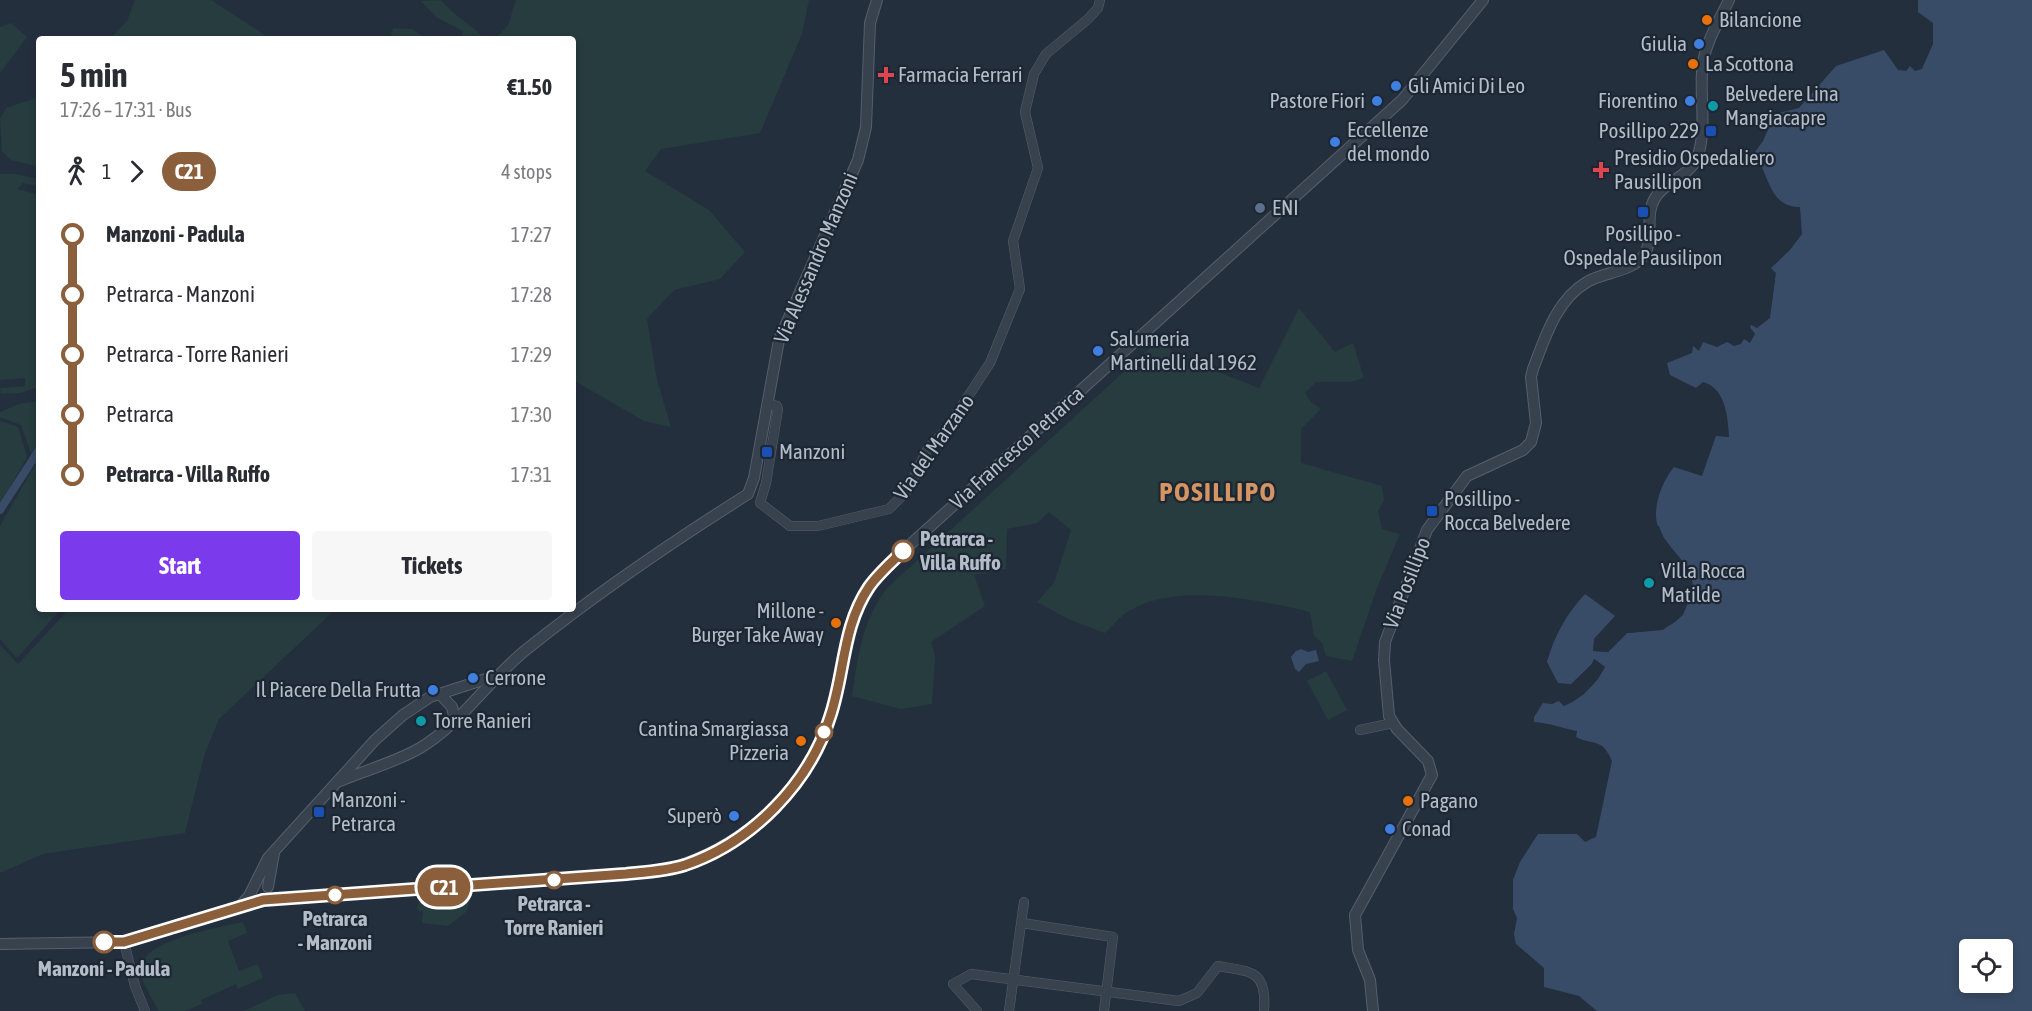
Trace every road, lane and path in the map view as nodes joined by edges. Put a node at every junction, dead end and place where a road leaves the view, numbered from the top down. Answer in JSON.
{"nodes":[{"id":1,"x":877,"y":0,"type":"edge"},
{"id":2,"x":1100,"y":0,"type":"edge"},
{"id":3,"x":1483,"y":0,"type":"edge"},
{"id":4,"x":1729,"y":0,"type":"edge"},
{"id":5,"x":767,"y":404,"type":"junction"},
{"id":6,"x":576,"y":612,"type":"edge"},
{"id":7,"x":576,"y":612,"type":"edge"},
{"id":8,"x":498,"y":675,"type":"junction"},
{"id":9,"x":440,"y":694,"type":"junction"},
{"id":10,"x":455,"y":721,"type":"junction"},
{"id":11,"x":1393,"y":723,"type":"junction"},
{"id":12,"x":1360,"y":730,"type":"dead end"},
{"id":13,"x":372,"y":744,"type":"junction"},
{"id":14,"x":391,"y":760,"type":"junction"},
{"id":15,"x":340,"y":781,"type":"junction"},
{"id":16,"x":277,"y":848,"type":"junction"},
{"id":17,"x":253,"y":887,"type":"junction"},
{"id":18,"x":268,"y":888,"type":"junction"},
{"id":19,"x":306,"y":897,"type":"junction"},
{"id":20,"x":262,"y":900,"type":"junction"},
{"id":21,"x":1024,"y":902,"type":"dead end"},
{"id":22,"x":239,"y":907,"type":"junction"},
{"id":23,"x":1022,"y":922,"type":"junction"},
{"id":24,"x":124,"y":942,"type":"junction"},
{"id":25,"x":0,"y":944,"type":"edge"},
{"id":26,"x":1014,"y":978,"type":"junction"},
{"id":27,"x":1107,"y":992,"type":"junction"},
{"id":28,"x":146,"y":1011,"type":"edge"},
{"id":29,"x":976,"y":1011,"type":"edge"},
{"id":30,"x":1009,"y":1011,"type":"edge"},
{"id":31,"x":1104,"y":1011,"type":"edge"},
{"id":32,"x":1264,"y":1011,"type":"edge"},
{"id":33,"x":1373,"y":1011,"type":"edge"}],
"edges":[{"from":1,"to":5,"type":"street","name":"Via Alessandro Manzoni"},
{"from":2,"to":5,"type":"street","name":"Via del Marzano"},
{"from":3,"to":19,"type":"street","name":"Via Francesco Petrarca"},
{"from":4,"to":11,"type":"street","name":"Via Posillipo"},
{"from":5,"to":7,"type":"street","name":"Via Alessandro Manzoni"},
{"from":6,"to":8,"type":"street","name":"Via Alessandro Manzoni"},
{"from":8,"to":9,"type":"street","name":"Via Alessandro Manzoni"},
{"from":8,"to":10,"type":"street","name":"Via Alessandro Manzoni"},
{"from":9,"to":10,"type":"street"},
{"from":9,"to":13,"type":"street","name":"Via Alessandro Manzoni"},
{"from":10,"to":14,"type":"street","name":"Via Alessandro Manzoni"},
{"from":11,"to":12,"type":"street"},
{"from":11,"to":33,"type":"street"},
{"from":13,"to":14,"type":"street"},
{"from":13,"to":15,"type":"street","name":"Via Alessandro Manzoni"},
{"from":14,"to":15,"type":"street","name":"Via Alessandro Manzoni"},
{"from":15,"to":16,"type":"street","name":"Via Alessandro Manzoni"},
{"from":16,"to":17,"type":"street","name":"Via Alessandro Manzoni"},
{"from":16,"to":18,"type":"street"},
{"from":17,"to":18,"type":"street"},
{"from":17,"to":20,"type":"street"},
{"from":17,"to":22,"type":"street","name":"Via Alessandro Manzoni"},
{"from":18,"to":19,"type":"street","name":"Via Francesco Petrarca"},
{"from":18,"to":20,"type":"street"},
{"from":19,"to":20,"type":"street","name":"Via Francesco Petrarca"},
{"from":20,"to":22,"type":"street"},
{"from":21,"to":23,"type":"street"},
{"from":22,"to":24,"type":"street"},
{"from":23,"to":26,"type":"street"},
{"from":23,"to":27,"type":"street"},
{"from":24,"to":25,"type":"street"},
{"from":24,"to":28,"type":"street"},
{"from":26,"to":27,"type":"street"},
{"from":26,"to":29,"type":"street"},
{"from":26,"to":30,"type":"street"},
{"from":27,"to":31,"type":"street"},
{"from":27,"to":32,"type":"street"}]}
